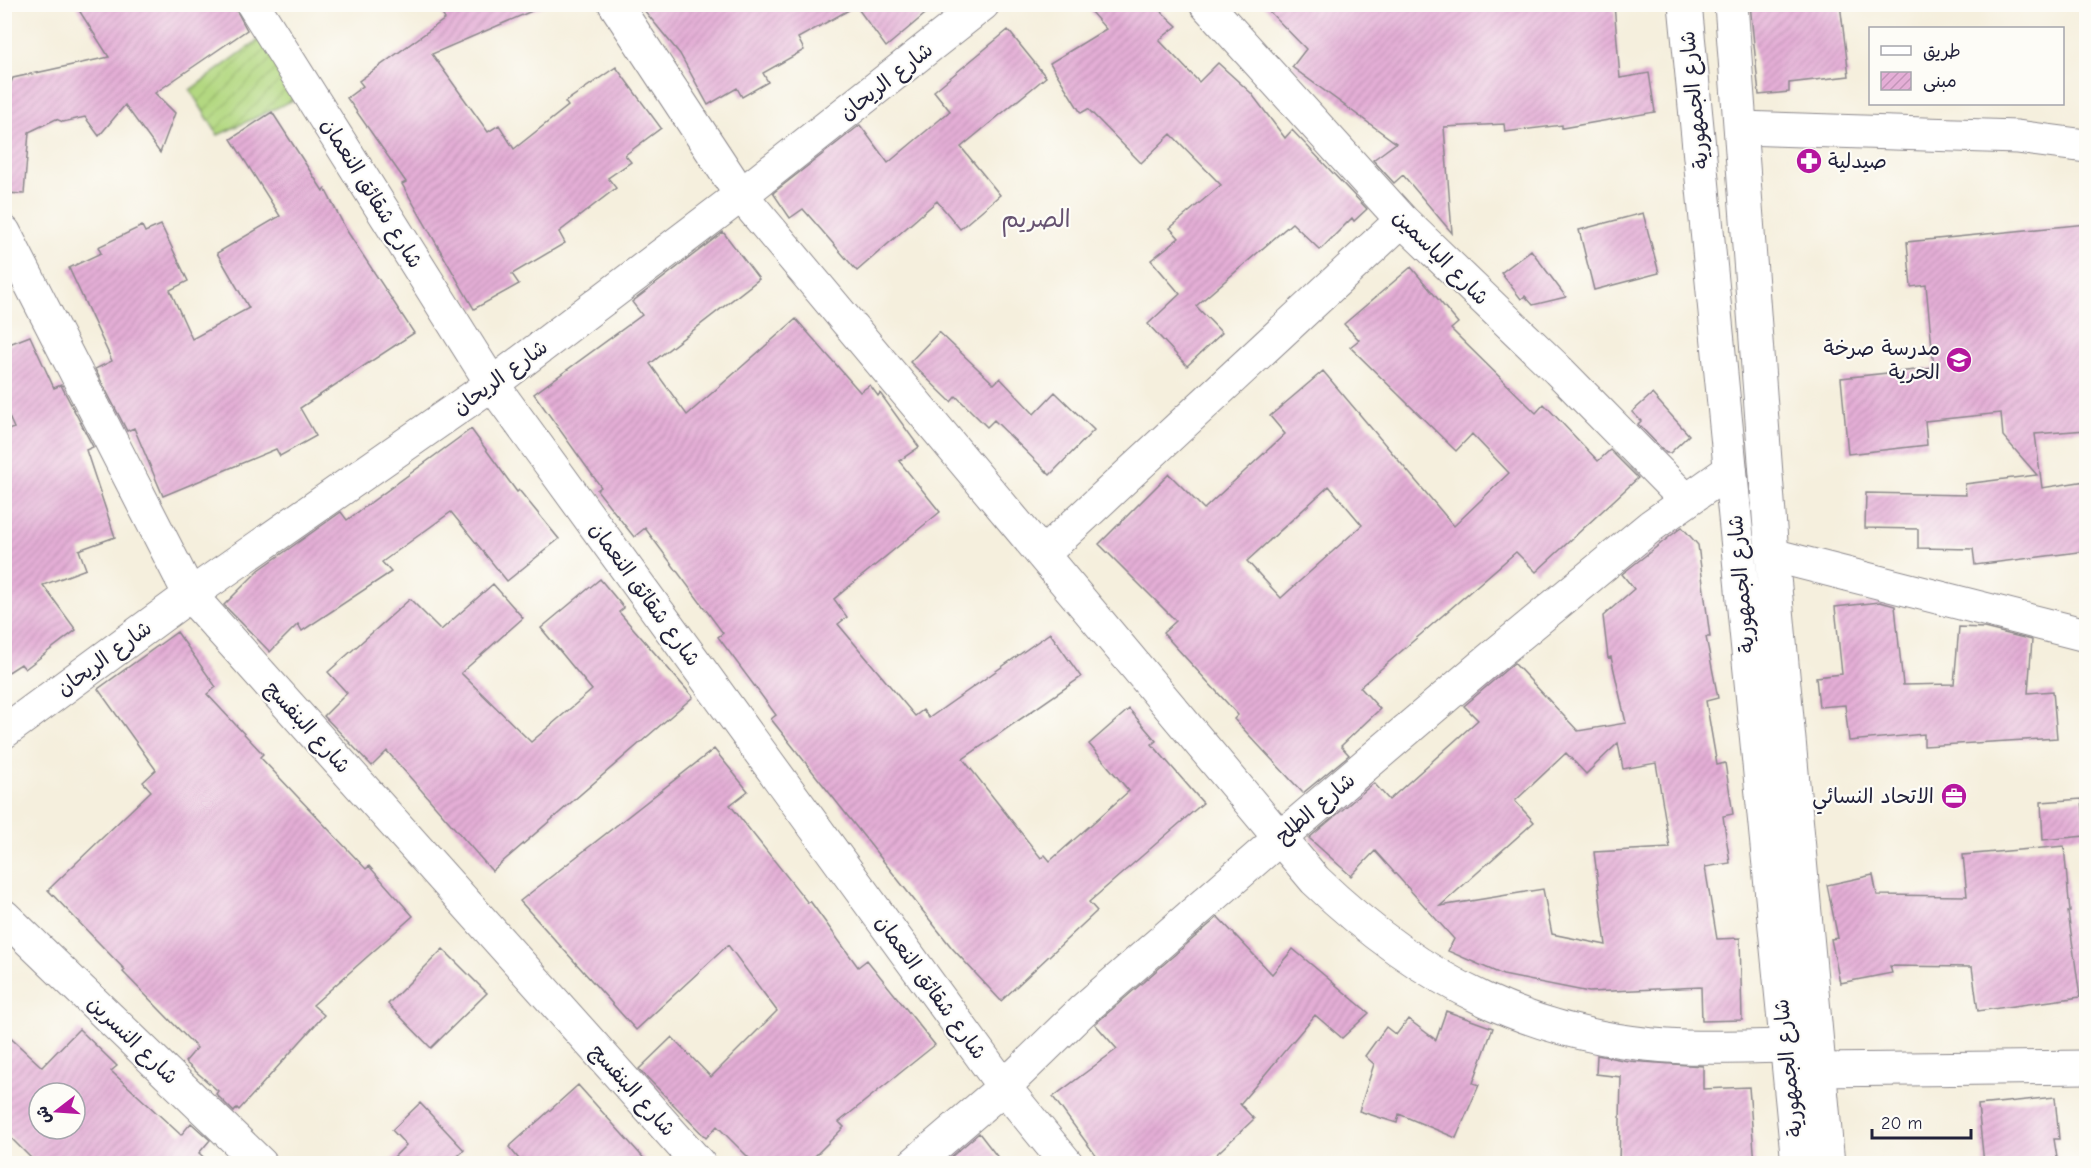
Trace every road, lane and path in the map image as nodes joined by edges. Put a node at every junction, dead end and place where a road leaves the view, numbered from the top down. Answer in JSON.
{"nodes":[{"id":1,"x":253,"y":4,"type":"edge"},
{"id":2,"x":615,"y":4,"type":"edge"},
{"id":3,"x":983,"y":4,"type":"edge"},
{"id":4,"x":1206,"y":4,"type":"edge"},
{"id":5,"x":1685,"y":4,"type":"edge"},
{"id":6,"x":1731,"y":4,"type":"edge"},
{"id":7,"x":1741,"y":128,"type":"junction"},
{"id":8,"x":2086,"y":146,"type":"edge"},
{"id":9,"x":741,"y":195,"type":"junction"},
{"id":10,"x":1402,"y":220,"type":"junction"},
{"id":11,"x":4,"y":232,"type":"edge"},
{"id":12,"x":492,"y":384,"type":"junction"},
{"id":13,"x":1730,"y":470,"type":"junction"},
{"id":14,"x":1686,"y":500,"type":"junction"},
{"id":15,"x":1043,"y":554,"type":"junction"},
{"id":16,"x":1772,"y":555,"type":"junction"},
{"id":17,"x":190,"y":595,"type":"junction"},
{"id":18,"x":2086,"y":635,"type":"edge"},
{"id":19,"x":4,"y":732,"type":"edge"},
{"id":20,"x":1280,"y":838,"type":"junction"},
{"id":21,"x":4,"y":916,"type":"edge"},
{"id":22,"x":1785,"y":1046,"type":"junction"},
{"id":23,"x":2086,"y":1067,"type":"edge"},
{"id":24,"x":1818,"y":1070,"type":"junction"},
{"id":25,"x":1004,"y":1087,"type":"junction"},
{"id":26,"x":261,"y":1164,"type":"edge"},
{"id":27,"x":699,"y":1164,"type":"edge"},
{"id":28,"x":914,"y":1164,"type":"edge"},
{"id":29,"x":1067,"y":1164,"type":"edge"},
{"id":30,"x":1798,"y":1164,"type":"edge"},
{"id":31,"x":1828,"y":1164,"type":"edge"}],
"edges":[{"from":1,"to":12,"type":"street","name":"شارع شقائق النعمان"},
{"from":2,"to":9,"type":"street"},
{"from":3,"to":9,"type":"street","name":"شارع الريحان"},
{"from":4,"to":10,"type":"street","name":"شارع الياسمين"},
{"from":5,"to":13,"type":"street","name":"شارع الجمهورية"},
{"from":6,"to":7,"type":"street","name":"شارع الجمهورية"},
{"from":7,"to":8,"type":"street"},
{"from":7,"to":16,"type":"street","name":"شارع الجمهورية"},
{"from":9,"to":12,"type":"street","name":"شارع الريحان"},
{"from":9,"to":15,"type":"street"},
{"from":10,"to":14,"type":"street","name":"شارع الياسمين"},
{"from":10,"to":15,"type":"street"},
{"from":11,"to":17,"type":"street","name":"شارع البنفسج"},
{"from":12,"to":17,"type":"street","name":"شارع الريحان"},
{"from":12,"to":25,"type":"street","name":"شارع شقائق النعمان"},
{"from":13,"to":14,"type":"street","name":"شارع الطلح"},
{"from":13,"to":22,"type":"street","name":"شارع الجمهورية"},
{"from":14,"to":20,"type":"street","name":"شارع الطلح"},
{"from":15,"to":20,"type":"street"},
{"from":16,"to":18,"type":"street"},
{"from":16,"to":24,"type":"street","name":"شارع الجمهورية"},
{"from":17,"to":19,"type":"street","name":"شارع الريحان"},
{"from":17,"to":27,"type":"street","name":"شارع البنفسج"},
{"from":20,"to":22,"type":"street"},
{"from":20,"to":25,"type":"street","name":"شارع الطلح"},
{"from":21,"to":26,"type":"street","name":"شارع النسرين"},
{"from":22,"to":30,"type":"street","name":"شارع الجمهورية"},
{"from":23,"to":24,"type":"street"},
{"from":24,"to":31,"type":"street","name":"شارع الجمهورية"},
{"from":25,"to":28,"type":"street","name":"شارع الطلح"},
{"from":25,"to":29,"type":"street","name":"شارع شقائق النعمان"}]}
